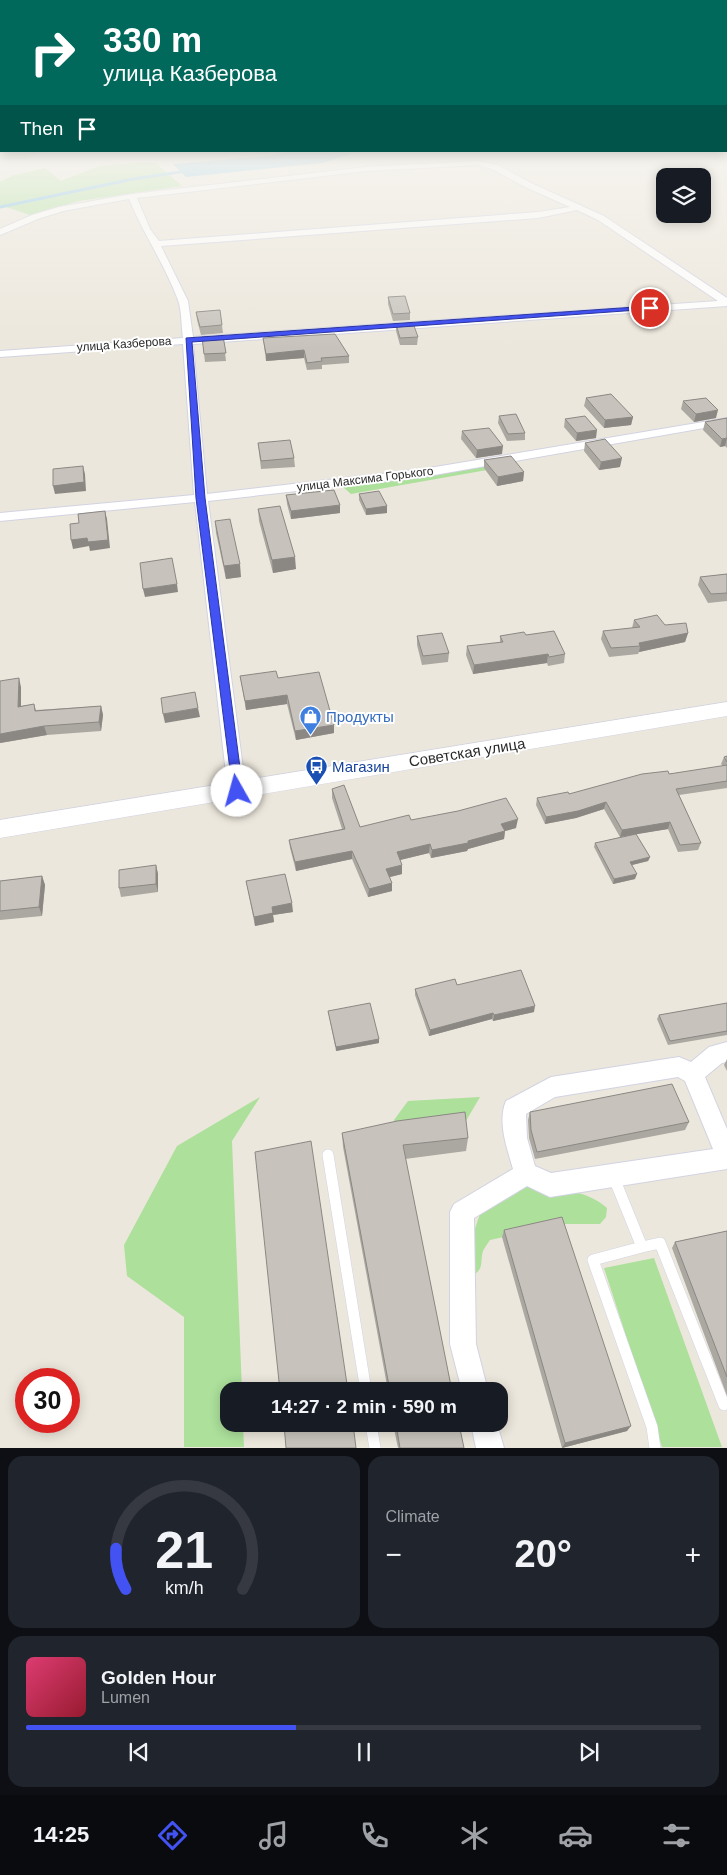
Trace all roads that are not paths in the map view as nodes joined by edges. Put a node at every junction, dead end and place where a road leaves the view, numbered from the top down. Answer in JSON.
{"nodes":[{"id":1,"x":47,"y":214,"type":"edge"},
{"id":2,"x":139,"y":214,"type":"edge"},
{"id":3,"x":543,"y":214,"type":"edge"},
{"id":4,"x":590,"y":214,"type":"edge"},
{"id":5,"x":0,"y":232,"type":"edge"},
{"id":6,"x":156,"y":244,"type":"junction"},
{"id":7,"x":727,"y":302,"type":"edge"},
{"id":8,"x":188,"y":340,"type":"junction"},
{"id":9,"x":0,"y":354,"type":"edge"},
{"id":10,"x":727,"y":421,"type":"edge"},
{"id":11,"x":201,"y":498,"type":"junction"},
{"id":12,"x":0,"y":517,"type":"edge"},
{"id":13,"x":727,"y":709,"type":"edge"},
{"id":14,"x":237,"y":791,"type":"junction"},
{"id":15,"x":0,"y":829,"type":"edge"},
{"id":16,"x":727,"y":1052,"type":"edge"},
{"id":17,"x":692,"y":1074,"type":"junction"},
{"id":18,"x":328,"y":1155,"type":"dead end"},
{"id":19,"x":727,"y":1157,"type":"edge"},
{"id":20,"x":526,"y":1174,"type":"junction"},
{"id":21,"x":613,"y":1175,"type":"junction"},
{"id":22,"x":642,"y":1247,"type":"junction"},
{"id":23,"x":365,"y":1382,"type":"edge"},
{"id":24,"x":473,"y":1382,"type":"edge"},
{"id":25,"x":724,"y":1405,"type":"dead end"},
{"id":26,"x":372,"y":1432,"type":"edge"},
{"id":27,"x":486,"y":1432,"type":"edge"},
{"id":28,"x":375,"y":1448,"type":"edge"},
{"id":29,"x":490,"y":1448,"type":"edge"},
{"id":30,"x":655,"y":1448,"type":"edge"}],
"edges":[{"from":1,"to":5,"type":"street"},
{"from":2,"to":6,"type":"street"},
{"from":3,"to":6,"type":"street"},
{"from":4,"to":7,"type":"street"},
{"from":6,"to":8,"type":"street"},
{"from":7,"to":8,"type":"street","name":"улица Казберова"},
{"from":8,"to":9,"type":"street","name":"улица Казберова"},
{"from":8,"to":11,"type":"street"},
{"from":10,"to":11,"type":"street","name":"улица Максима Горького"},
{"from":11,"to":12,"type":"street","name":"улица Максима Горького"},
{"from":11,"to":14,"type":"street"},
{"from":13,"to":14,"type":"street","name":"Советская улица"},
{"from":14,"to":15,"type":"street","name":"Советская улица"},
{"from":16,"to":17,"type":"street"},
{"from":17,"to":19,"type":"street"},
{"from":17,"to":20,"type":"street"},
{"from":18,"to":23,"type":"lane"},
{"from":19,"to":21,"type":"street"},
{"from":20,"to":21,"type":"street"},
{"from":20,"to":24,"type":"street"},
{"from":21,"to":22,"type":"lane"},
{"from":22,"to":25,"type":"lane"},
{"from":22,"to":30,"type":"lane"},
{"from":26,"to":28,"type":"lane"},
{"from":27,"to":29,"type":"street"}]}
